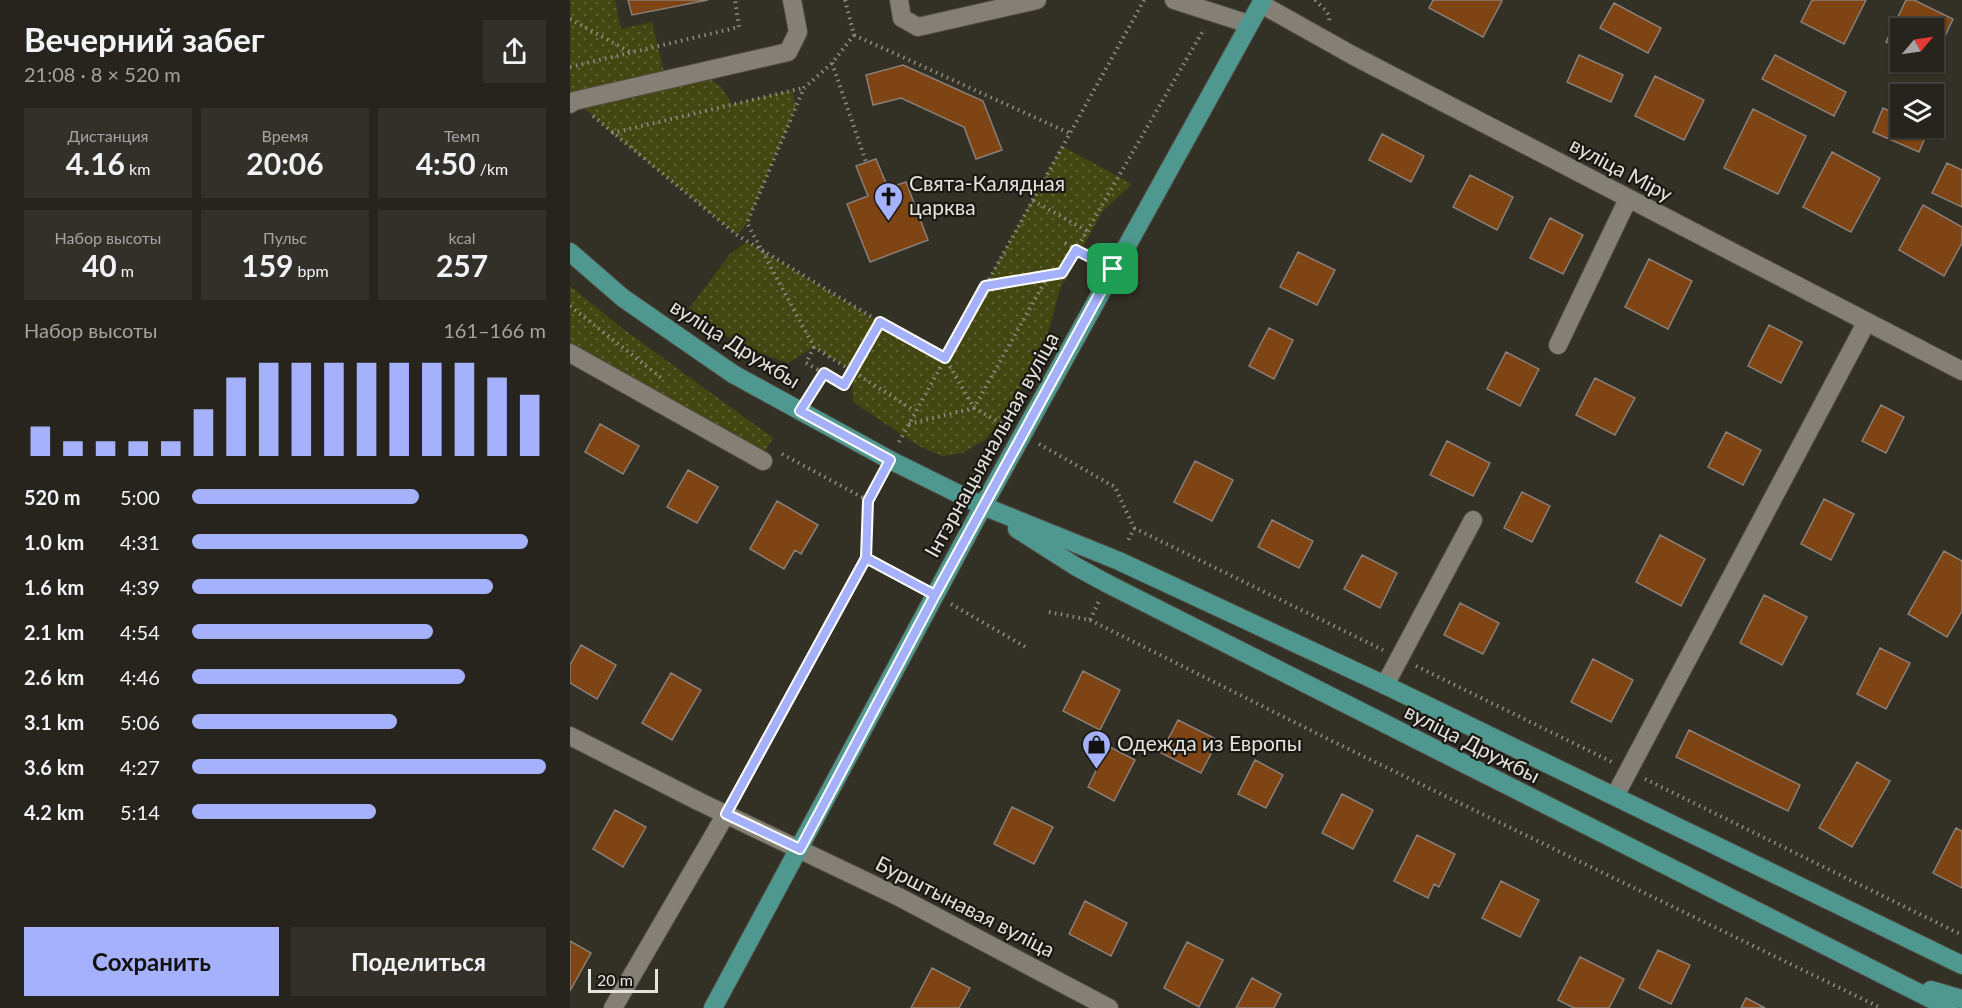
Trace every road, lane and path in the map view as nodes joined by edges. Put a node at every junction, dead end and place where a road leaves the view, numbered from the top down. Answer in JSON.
{"nodes":[{"id":1,"x":735,"y":0,"type":"edge"},
{"id":2,"x":792,"y":0,"type":"edge"},
{"id":3,"x":845,"y":0,"type":"edge"},
{"id":4,"x":899,"y":0,"type":"edge"},
{"id":5,"x":1037,"y":0,"type":"edge"},
{"id":6,"x":1144,"y":0,"type":"edge"},
{"id":7,"x":1174,"y":0,"type":"edge"},
{"id":8,"x":1262,"y":2,"type":"edge"},
{"id":9,"x":1214,"y":12,"type":"junction"},
{"id":10,"x":570,"y":19,"type":"edge"},
{"id":11,"x":1249,"y":24,"type":"junction"},
{"id":12,"x":854,"y":36,"type":"junction"},
{"id":13,"x":631,"y":52,"type":"junction"},
{"id":14,"x":832,"y":63,"type":"junction"},
{"id":15,"x":570,"y":67,"type":"edge"},
{"id":16,"x":804,"y":88,"type":"junction"},
{"id":17,"x":572,"y":102,"type":"edge"},
{"id":18,"x":612,"y":133,"type":"junction"},
{"id":19,"x":1069,"y":133,"type":"junction"},
{"id":20,"x":867,"y":162,"type":"dead end"},
{"id":21,"x":1628,"y":199,"type":"junction"},
{"id":22,"x":1032,"y":200,"type":"junction"},
{"id":23,"x":1088,"y":231,"type":"junction"},
{"id":24,"x":1065,"y":243,"type":"dead end"},
{"id":25,"x":759,"y":249,"type":"junction"},
{"id":26,"x":1076,"y":250,"type":"junction"},
{"id":27,"x":570,"y":252,"type":"edge"},
{"id":28,"x":1113,"y":269,"type":"junction"},
{"id":29,"x":1048,"y":276,"type":"junction"},
{"id":30,"x":985,"y":286,"type":"junction"},
{"id":31,"x":570,"y":306,"type":"edge"},
{"id":32,"x":880,"y":322,"type":"junction"},
{"id":33,"x":1866,"y":323,"type":"junction"},
{"id":34,"x":1557,"y":345,"type":"dead end"},
{"id":35,"x":814,"y":347,"type":"junction"},
{"id":36,"x":570,"y":353,"type":"edge"},
{"id":37,"x":945,"y":358,"type":"junction"},
{"id":38,"x":827,"y":368,"type":"dead end"},
{"id":39,"x":852,"y":371,"type":"junction"},
{"id":40,"x":1962,"y":371,"type":"edge"},
{"id":41,"x":824,"y":373,"type":"junction"},
{"id":42,"x":668,"y":383,"type":"dead end"},
{"id":43,"x":974,"y":408,"type":"junction"},
{"id":44,"x":800,"y":411,"type":"junction"},
{"id":45,"x":915,"y":411,"type":"junction"},
{"id":46,"x":909,"y":424,"type":"junction"},
{"id":47,"x":1022,"y":435,"type":"junction"},
{"id":48,"x":779,"y":453,"type":"dead end"},
{"id":49,"x":890,"y":460,"type":"junction"},
{"id":50,"x":763,"y":461,"type":"dead end"},
{"id":51,"x":868,"y":501,"type":"junction"},
{"id":52,"x":983,"y":506,"type":"junction"},
{"id":53,"x":1473,"y":520,"type":"dead end"},
{"id":54,"x":1134,"y":528,"type":"junction"},
{"id":55,"x":866,"y":558,"type":"junction"},
{"id":56,"x":1119,"y":561,"type":"junction"},
{"id":57,"x":1108,"y":584,"type":"junction"},
{"id":58,"x":935,"y":595,"type":"junction"},
{"id":59,"x":1049,"y":612,"type":"dead end"},
{"id":60,"x":1090,"y":620,"type":"junction"},
{"id":61,"x":1029,"y":649,"type":"dead end"},
{"id":62,"x":1400,"y":658,"type":"junction"},
{"id":63,"x":1385,"y":686,"type":"junction"},
{"id":64,"x":570,"y":736,"type":"edge"},
{"id":65,"x":1629,"y":771,"type":"junction"},
{"id":66,"x":1615,"y":796,"type":"junction"},
{"id":67,"x":726,"y":814,"type":"junction"},
{"id":68,"x":800,"y":849,"type":"junction"},
{"id":69,"x":1962,"y":935,"type":"edge"},
{"id":70,"x":1962,"y":965,"type":"edge"},
{"id":71,"x":1881,"y":974,"type":"junction"},
{"id":72,"x":1962,"y":999,"type":"edge"},
{"id":73,"x":613,"y":1008,"type":"edge"},
{"id":74,"x":713,"y":1008,"type":"edge"},
{"id":75,"x":1109,"y":1008,"type":"edge"},
{"id":76,"x":1881,"y":1008,"type":"edge"},
{"id":77,"x":1949,"y":1008,"type":"edge"}],
"edges":[{"from":1,"to":13,"type":"path"},
{"from":2,"to":17,"type":"street"},
{"from":3,"to":12,"type":"path"},
{"from":4,"to":5,"type":"street"},
{"from":6,"to":19,"type":"path"},
{"from":7,"to":9,"type":"street"},
{"from":8,"to":11,"type":"main road","name":"Інтэрнацыянальная вуліца"},
{"from":8,"to":21,"type":"street","name":"вуліца Міру"},
{"from":9,"to":11,"type":"street"},
{"from":9,"to":23,"type":"path"},
{"from":10,"to":13,"type":"path"},
{"from":11,"to":28,"type":"main road","name":"Інтэрнацыянальная вуліца"},
{"from":12,"to":14,"type":"path"},
{"from":12,"to":19,"type":"path"},
{"from":13,"to":15,"type":"path"},
{"from":14,"to":16,"type":"path"},
{"from":14,"to":20,"type":"path"},
{"from":16,"to":18,"type":"path"},
{"from":16,"to":25,"type":"path"},
{"from":17,"to":18,"type":"path"},
{"from":18,"to":25,"type":"path"},
{"from":19,"to":22,"type":"path"},
{"from":21,"to":33,"type":"street","name":"вуліца Міру"},
{"from":21,"to":34,"type":"street"},
{"from":22,"to":23,"type":"path"},
{"from":22,"to":30,"type":"path"},
{"from":23,"to":26,"type":"path"},
{"from":24,"to":26,"type":"path"},
{"from":25,"to":32,"type":"path"},
{"from":25,"to":35,"type":"path"},
{"from":26,"to":28,"type":"path"},
{"from":26,"to":29,"type":"path"},
{"from":27,"to":44,"type":"main road","name":"вуліца Дружбы"},
{"from":28,"to":47,"type":"main road","name":"Інтэрнацыянальная вуліца"},
{"from":29,"to":30,"type":"path"},
{"from":29,"to":43,"type":"path"},
{"from":30,"to":37,"type":"path"},
{"from":31,"to":42,"type":"path"},
{"from":32,"to":37,"type":"path"},
{"from":32,"to":39,"type":"path"},
{"from":33,"to":40,"type":"street","name":"вуліца Міру"},
{"from":33,"to":65,"type":"street"},
{"from":35,"to":39,"type":"path"},
{"from":35,"to":41,"type":"path"},
{"from":36,"to":50,"type":"street"},
{"from":37,"to":43,"type":"path"},
{"from":37,"to":45,"type":"path"},
{"from":38,"to":41,"type":"path"},
{"from":39,"to":41,"type":"path"},
{"from":39,"to":45,"type":"path"},
{"from":41,"to":44,"type":"path"},
{"from":43,"to":46,"type":"path"},
{"from":43,"to":47,"type":"path"},
{"from":44,"to":49,"type":"main road","name":"вуліца Дружбы"},
{"from":45,"to":46,"type":"path"},
{"from":46,"to":49,"type":"path"},
{"from":47,"to":52,"type":"main road","name":"Інтэрнацыянальная вуліца"},
{"from":47,"to":54,"type":"path"},
{"from":48,"to":51,"type":"path"},
{"from":49,"to":51,"type":"path"},
{"from":49,"to":52,"type":"main road","name":"вуліца Дружбы"},
{"from":51,"to":55,"type":"path"},
{"from":52,"to":56,"type":"main road","name":"вуліца Дружбы"},
{"from":52,"to":57,"type":"main road","name":"вуліца Дружбы"},
{"from":52,"to":58,"type":"main road","name":"Інтэрнацыянальная вуліца"},
{"from":53,"to":62,"type":"street"},
{"from":54,"to":56,"type":"path"},
{"from":54,"to":62,"type":"path"},
{"from":55,"to":58,"type":"path"},
{"from":55,"to":67,"type":"path"},
{"from":56,"to":63,"type":"main road","name":"вуліца Дружбы"},
{"from":57,"to":60,"type":"path"},
{"from":57,"to":71,"type":"main road","name":"вуліца Дружбы"},
{"from":58,"to":61,"type":"path"},
{"from":58,"to":68,"type":"main road","name":"Інтэрнацыянальная вуліца"},
{"from":59,"to":60,"type":"path"},
{"from":60,"to":76,"type":"path"},
{"from":62,"to":63,"type":"street"},
{"from":62,"to":65,"type":"path"},
{"from":63,"to":66,"type":"main road","name":"вуліца Дружбы"},
{"from":64,"to":67,"type":"street","name":"Бурштынавая вуліца"},
{"from":65,"to":66,"type":"street"},
{"from":65,"to":69,"type":"path"},
{"from":66,"to":70,"type":"main road","name":"вуліца Дружбы"},
{"from":67,"to":68,"type":"street","name":"Бурштынавая вуліца"},
{"from":67,"to":73,"type":"street"},
{"from":68,"to":74,"type":"main road","name":"Інтэрнацыянальная вуліца"},
{"from":68,"to":75,"type":"street","name":"Бурштынавая вуліца"},
{"from":71,"to":72,"type":"main road"},
{"from":71,"to":77,"type":"main road","name":"вуліца Дружбы"}]}
